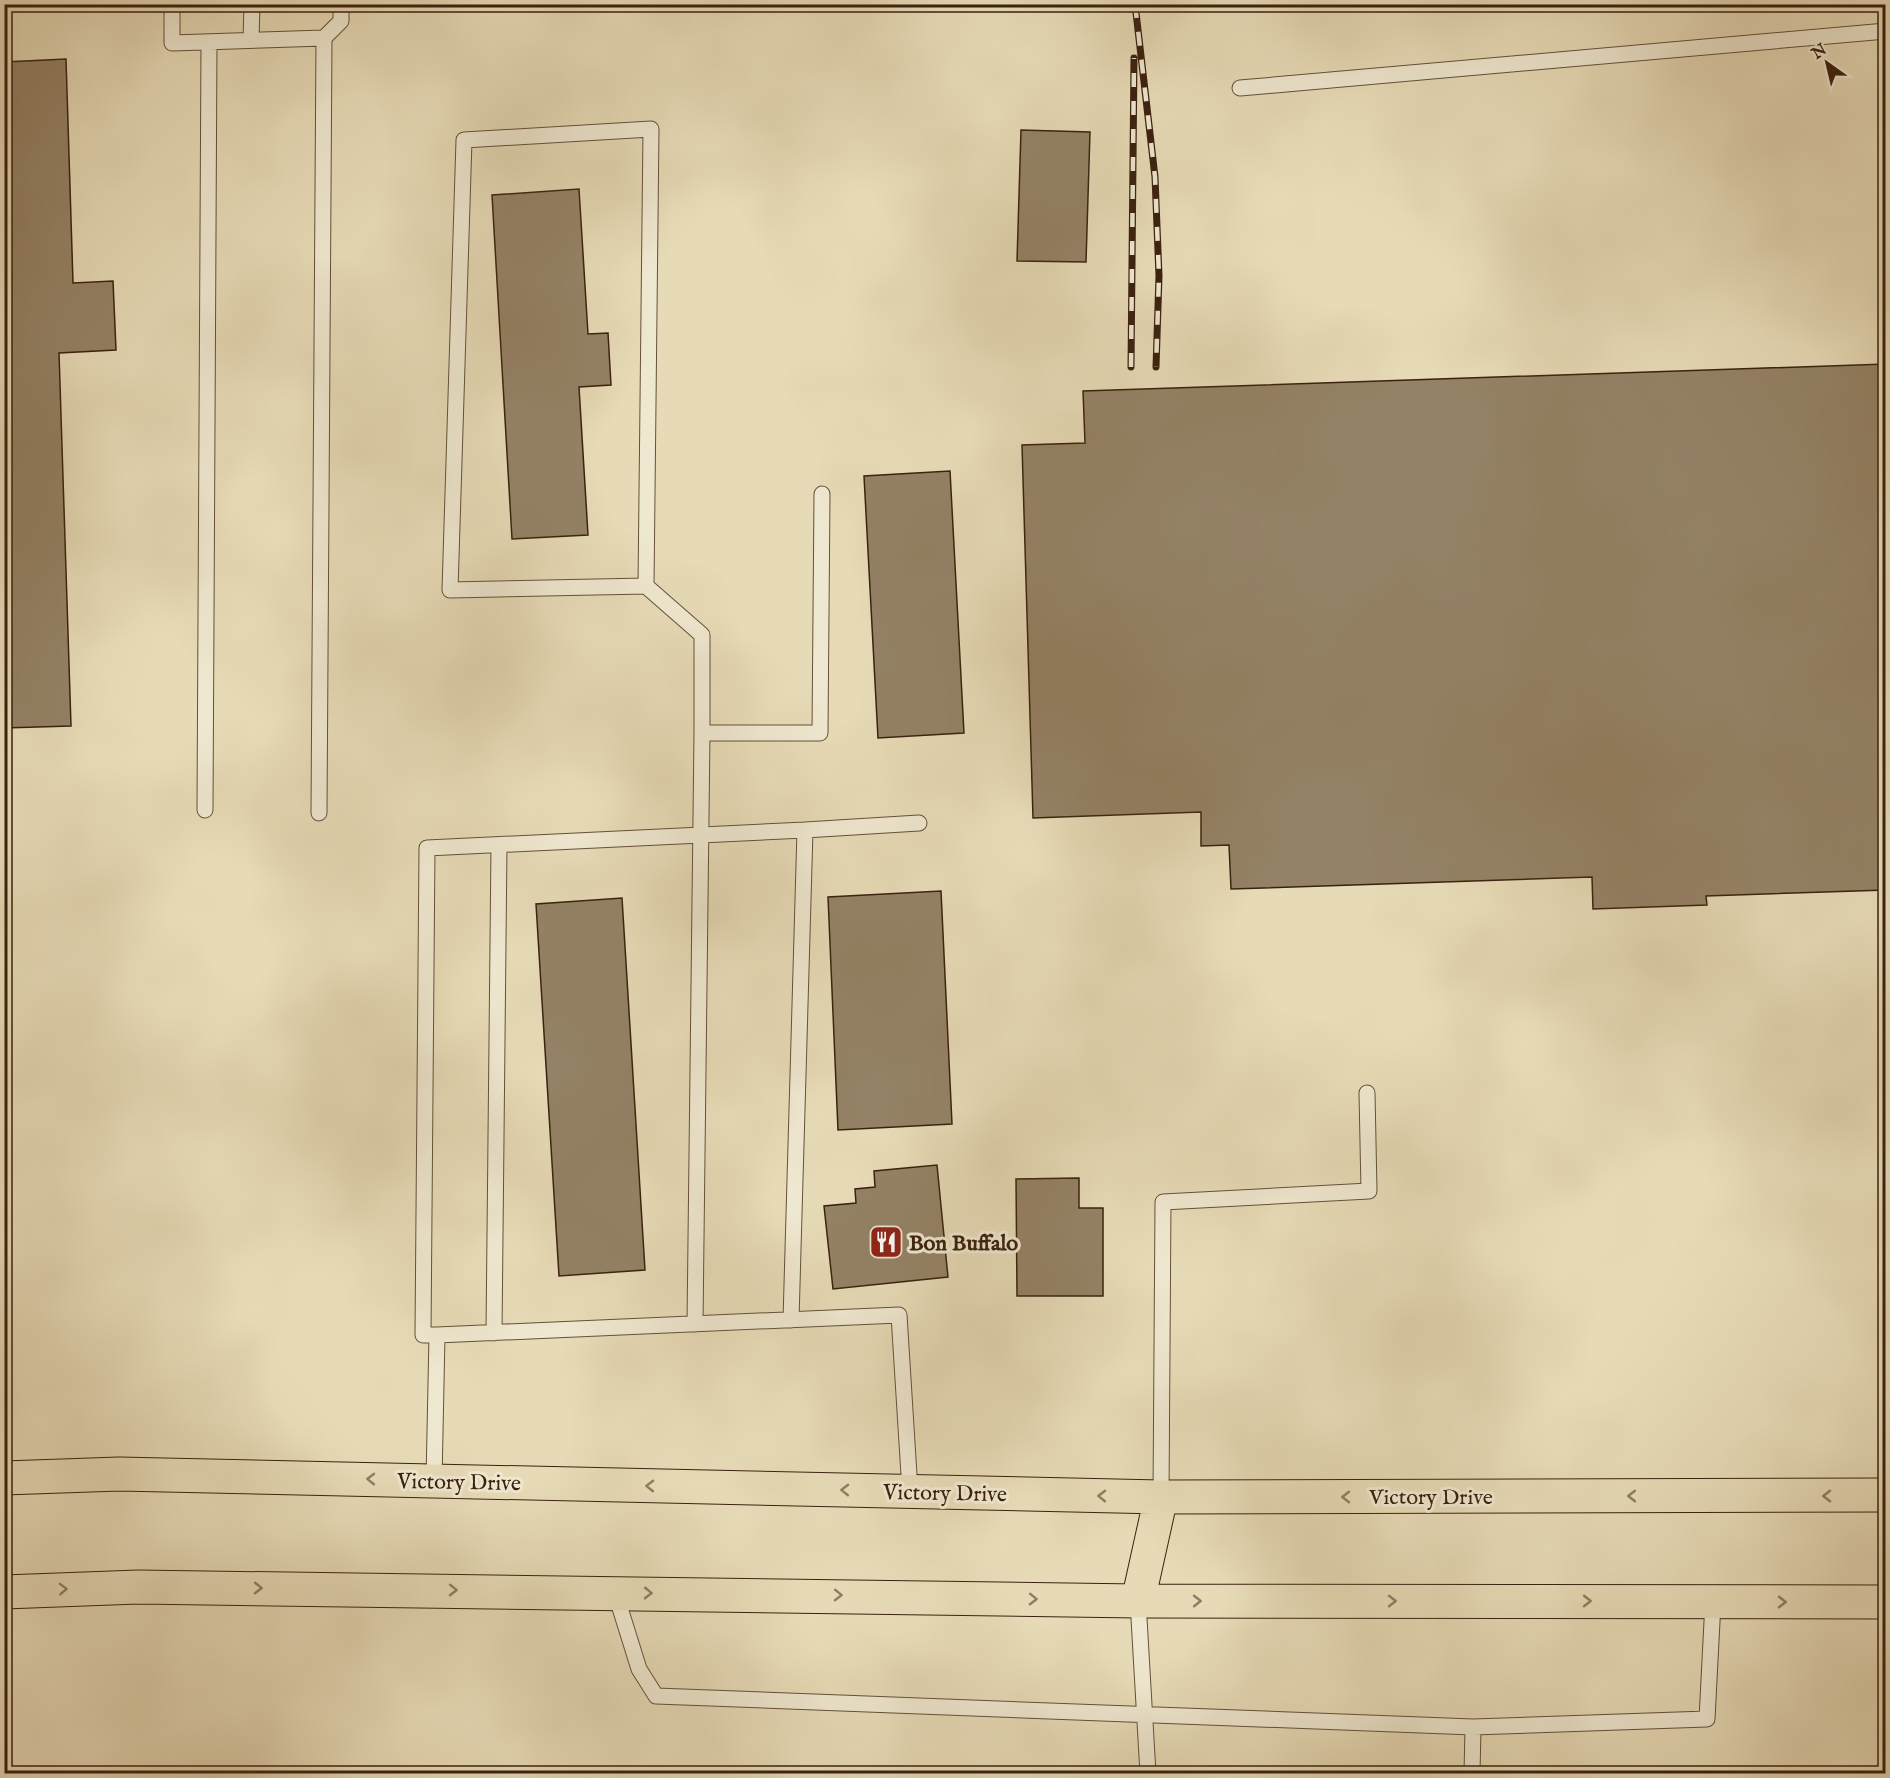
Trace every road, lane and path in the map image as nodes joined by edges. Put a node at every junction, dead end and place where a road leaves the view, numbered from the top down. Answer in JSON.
{"nodes":[{"id":1,"x":172,"y":4,"type":"edge"},
{"id":2,"x":252,"y":4,"type":"edge"},
{"id":3,"x":341,"y":4,"type":"edge"},
{"id":4,"x":1886,"y":31,"type":"edge"},
{"id":5,"x":324,"y":38,"type":"junction"},
{"id":6,"x":251,"y":40,"type":"junction"},
{"id":7,"x":209,"y":42,"type":"junction"},
{"id":8,"x":1240,"y":87,"type":"dead end"},
{"id":9,"x":822,"y":494,"type":"dead end"},
{"id":10,"x":645,"y":586,"type":"junction"},
{"id":11,"x":702,"y":733,"type":"junction"},
{"id":12,"x":206,"y":810,"type":"dead end"},
{"id":13,"x":319,"y":813,"type":"dead end"},
{"id":14,"x":919,"y":823,"type":"dead end"},
{"id":15,"x":806,"y":830,"type":"junction"},
{"id":16,"x":699,"y":835,"type":"junction"},
{"id":17,"x":499,"y":845,"type":"junction"},
{"id":18,"x":1368,"y":1093,"type":"dead end"},
{"id":19,"x":791,"y":1320,"type":"junction"},
{"id":20,"x":695,"y":1324,"type":"junction"},
{"id":21,"x":494,"y":1333,"type":"junction"},
{"id":22,"x":437,"y":1335,"type":"junction"},
{"id":23,"x":4,"y":1478,"type":"edge"},
{"id":24,"x":434,"y":1481,"type":"junction"},
{"id":25,"x":910,"y":1491,"type":"junction"},
{"id":26,"x":1886,"y":1496,"type":"edge"},
{"id":27,"x":1161,"y":1497,"type":"junction"},
{"id":28,"x":4,"y":1592,"type":"edge"},
{"id":29,"x":615,"y":1592,"type":"junction"},
{"id":30,"x":1138,"y":1601,"type":"junction"},
{"id":31,"x":1713,"y":1602,"type":"junction"},
{"id":32,"x":1886,"y":1602,"type":"edge"},
{"id":33,"x":1144,"y":1715,"type":"junction"},
{"id":34,"x":1473,"y":1727,"type":"junction"},
{"id":35,"x":1026,"y":1766,"type":"dead end"},
{"id":36,"x":1025,"y":1773,"type":"edge"},
{"id":37,"x":1148,"y":1773,"type":"edge"},
{"id":38,"x":1472,"y":1773,"type":"edge"}],
"edges":[{"from":1,"to":7,"type":"lane"},
{"from":2,"to":6,"type":"lane"},
{"from":3,"to":5,"type":"lane"},
{"from":4,"to":8,"type":"lane"},
{"from":5,"to":6,"type":"lane"},
{"from":5,"to":13,"type":"lane"},
{"from":6,"to":7,"type":"lane"},
{"from":7,"to":12,"type":"lane"},
{"from":9,"to":11,"type":"lane"},
{"from":10,"to":10,"type":"lane"},
{"from":10,"to":11,"type":"lane"},
{"from":11,"to":16,"type":"lane"},
{"from":14,"to":15,"type":"lane"},
{"from":15,"to":16,"type":"lane"},
{"from":15,"to":19,"type":"lane"},
{"from":16,"to":17,"type":"lane"},
{"from":16,"to":20,"type":"lane"},
{"from":17,"to":21,"type":"lane"},
{"from":17,"to":22,"type":"lane"},
{"from":18,"to":27,"type":"lane"},
{"from":19,"to":20,"type":"lane"},
{"from":19,"to":25,"type":"lane"},
{"from":20,"to":21,"type":"lane"},
{"from":21,"to":22,"type":"lane"},
{"from":22,"to":24,"type":"lane"},
{"from":24,"to":23,"type":"highway","name":"Victory Drive","one_way":true},
{"from":25,"to":24,"type":"highway","name":"Victory Drive","one_way":true},
{"from":27,"to":25,"type":"highway","name":"Victory Drive","one_way":true},
{"from":26,"to":27,"type":"highway","name":"Victory Drive","one_way":true},
{"from":27,"to":30,"type":"highway"},
{"from":28,"to":29,"type":"highway","one_way":true},
{"from":29,"to":30,"type":"highway","one_way":true},
{"from":29,"to":33,"type":"lane"},
{"from":30,"to":31,"type":"highway","one_way":true},
{"from":30,"to":33,"type":"lane"},
{"from":31,"to":32,"type":"highway","one_way":true},
{"from":31,"to":34,"type":"lane"},
{"from":33,"to":34,"type":"lane"},
{"from":33,"to":37,"type":"lane"},
{"from":34,"to":38,"type":"lane"},
{"from":35,"to":36,"type":"path"}]}
